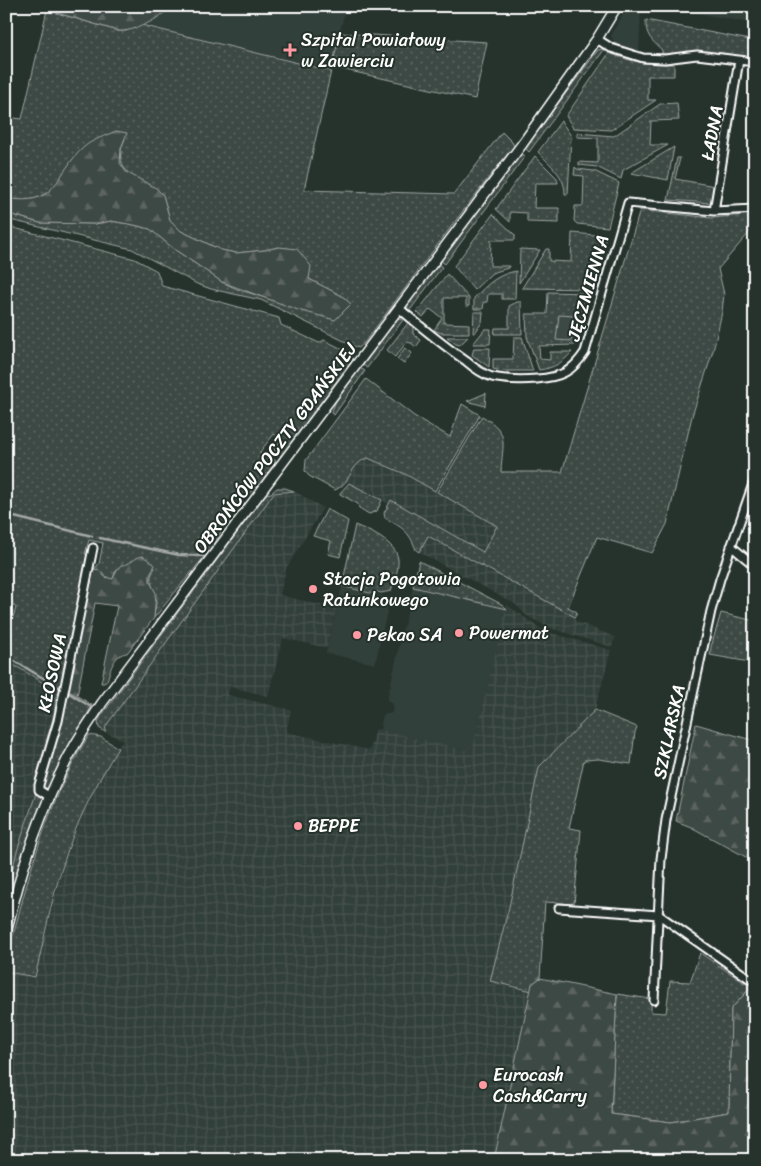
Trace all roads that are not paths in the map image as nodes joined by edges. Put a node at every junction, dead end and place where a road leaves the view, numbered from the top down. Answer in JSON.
{"nodes":[{"id":1,"x":617,"y":6,"type":"edge"},
{"id":2,"x":597,"y":40,"type":"junction"},
{"id":3,"x":739,"y":60,"type":"junction"},
{"id":4,"x":755,"y":62,"type":"edge"},
{"id":5,"x":755,"y":209,"type":"edge"},
{"id":6,"x":714,"y":211,"type":"junction"},
{"id":7,"x":400,"y":309,"type":"junction"},
{"id":8,"x":755,"y":478,"type":"edge"},
{"id":9,"x":731,"y":546,"type":"junction"},
{"id":10,"x":93,"y":548,"type":"dead end"},
{"id":11,"x":755,"y":566,"type":"edge"},
{"id":12,"x":50,"y":797,"type":"junction"},
{"id":13,"x":559,"y":908,"type":"dead end"},
{"id":14,"x":658,"y":916,"type":"junction"},
{"id":15,"x":6,"y":933,"type":"edge"},
{"id":16,"x":750,"y":979,"type":"dead end"},
{"id":17,"x":654,"y":1000,"type":"dead end"}],
"edges":[{"from":1,"to":2,"type":"street","name":"OBROŃCÓW POCZTY GDAŃSKIEJ"},
{"from":2,"to":3,"type":"street"},
{"from":2,"to":7,"type":"street","name":"OBROŃCÓW POCZTY GDAŃSKIEJ"},
{"from":3,"to":4,"type":"street"},
{"from":3,"to":6,"type":"street","name":"ŁADNA"},
{"from":5,"to":6,"type":"street","name":"JĘCZMIENNA"},
{"from":6,"to":7,"type":"street","name":"JĘCZMIENNA"},
{"from":7,"to":12,"type":"street","name":"OBROŃCÓW POCZTY GDAŃSKIEJ"},
{"from":8,"to":9,"type":"street","name":"SZKLARSKA"},
{"from":9,"to":11,"type":"street"},
{"from":9,"to":14,"type":"street","name":"SZKLARSKA"},
{"from":10,"to":12,"type":"street","name":"KŁOSOWA"},
{"from":12,"to":15,"type":"street","name":"OBROŃCÓW POCZTY GDAŃSKIEJ"},
{"from":13,"to":14,"type":"street"},
{"from":14,"to":16,"type":"street"},
{"from":14,"to":17,"type":"street","name":"SZKLARSKA"}]}
